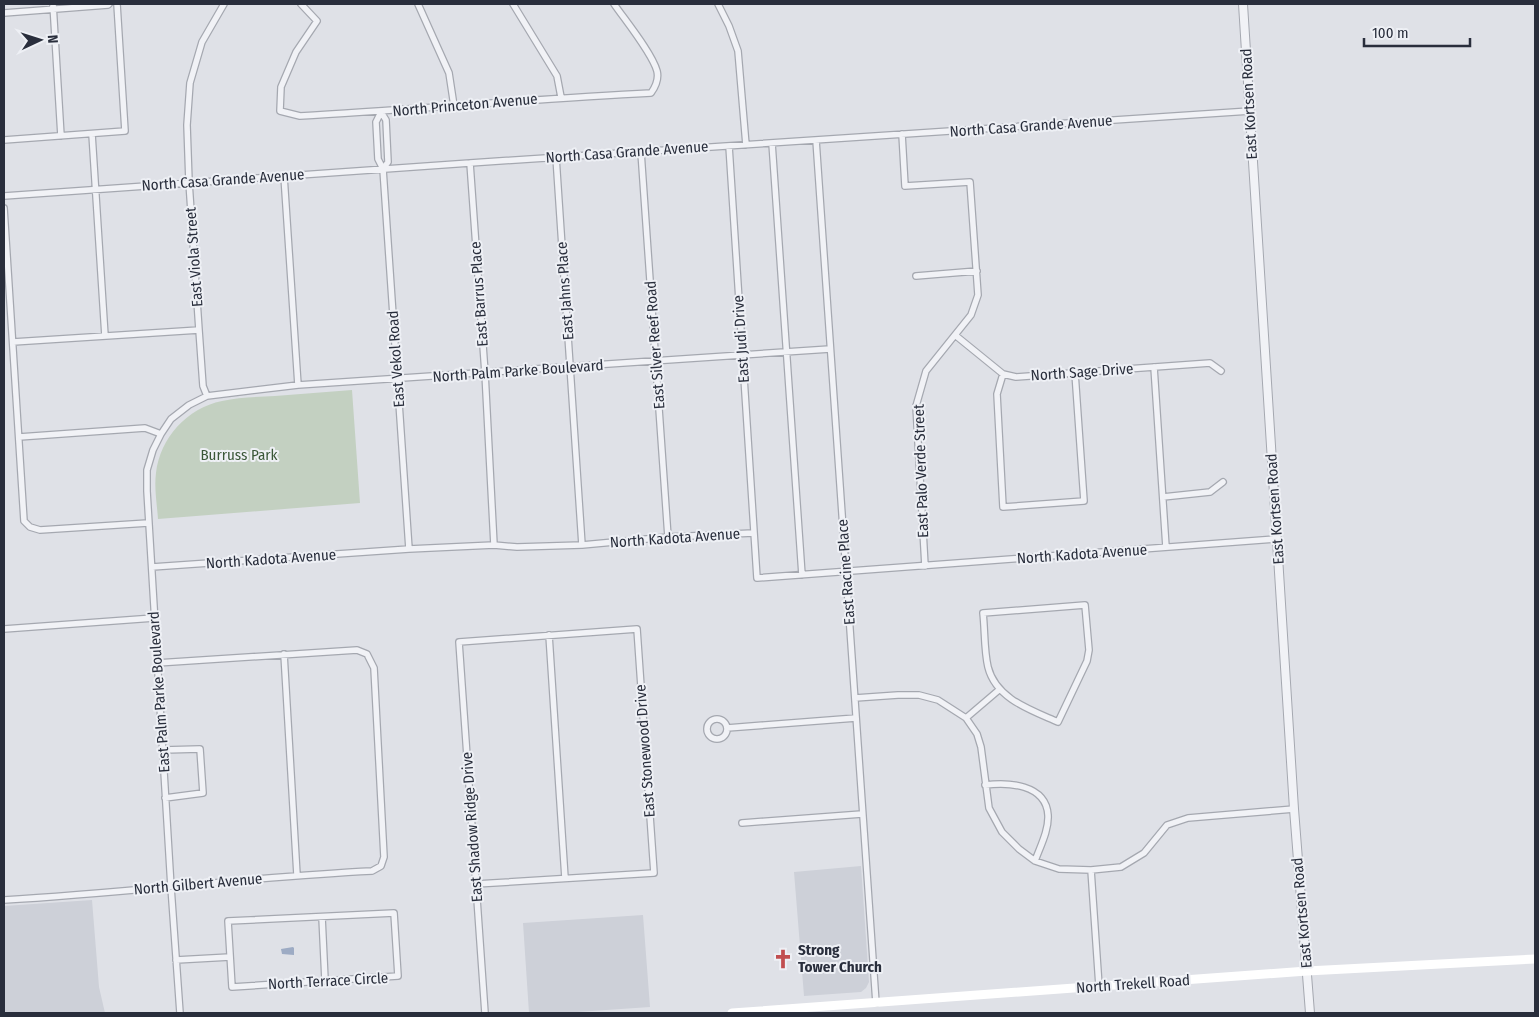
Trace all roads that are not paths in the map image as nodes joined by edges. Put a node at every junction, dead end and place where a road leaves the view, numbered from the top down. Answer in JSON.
{"nodes":[{"id":1,"x":109,"y":4,"type":"edge"},
{"id":2,"x":118,"y":4,"type":"edge"},
{"id":3,"x":224,"y":4,"type":"edge"},
{"id":4,"x":301,"y":4,"type":"edge"},
{"id":5,"x":418,"y":4,"type":"edge"},
{"id":6,"x":513,"y":4,"type":"edge"},
{"id":7,"x":614,"y":4,"type":"edge"},
{"id":8,"x":718,"y":4,"type":"edge"},
{"id":9,"x":1243,"y":4,"type":"edge"},
{"id":10,"x":53,"y":6,"type":"edge"},
{"id":11,"x":4,"y":13,"type":"edge"},
{"id":12,"x":561,"y":97,"type":"junction"},
{"id":13,"x":454,"y":106,"type":"junction"},
{"id":14,"x":1250,"y":110,"type":"junction"},
{"id":15,"x":381,"y":112,"type":"junction"},
{"id":16,"x":92,"y":134,"type":"junction"},
{"id":17,"x":902,"y":134,"type":"junction"},
{"id":18,"x":61,"y":136,"type":"junction"},
{"id":19,"x":4,"y":140,"type":"edge"},
{"id":20,"x":816,"y":140,"type":"junction"},
{"id":21,"x":772,"y":143,"type":"junction"},
{"id":22,"x":746,"y":145,"type":"junction"},
{"id":23,"x":728,"y":146,"type":"junction"},
{"id":24,"x":642,"y":152,"type":"junction"},
{"id":25,"x":556,"y":157,"type":"junction"},
{"id":26,"x":470,"y":162,"type":"junction"},
{"id":27,"x":383,"y":169,"type":"junction"},
{"id":28,"x":284,"y":176,"type":"junction"},
{"id":29,"x":189,"y":182,"type":"junction"},
{"id":30,"x":96,"y":190,"type":"junction"},
{"id":31,"x":4,"y":196,"type":"edge"},
{"id":32,"x":4,"y":208,"type":"edge"},
{"id":33,"x":977,"y":271,"type":"junction"},
{"id":34,"x":916,"y":276,"type":"dead end"},
{"id":35,"x":199,"y":330,"type":"junction"},
{"id":36,"x":955,"y":335,"type":"junction"},
{"id":37,"x":105,"y":336,"type":"junction"},
{"id":38,"x":13,"y":342,"type":"junction"},
{"id":39,"x":830,"y":350,"type":"junction"},
{"id":40,"x":787,"y":352,"type":"junction"},
{"id":41,"x":742,"y":356,"type":"junction"},
{"id":42,"x":656,"y":362,"type":"junction"},
{"id":43,"x":1154,"y":367,"type":"junction"},
{"id":44,"x":570,"y":368,"type":"junction"},
{"id":45,"x":1221,"y":371,"type":"dead end"},
{"id":46,"x":484,"y":373,"type":"junction"},
{"id":47,"x":1075,"y":373,"type":"junction"},
{"id":48,"x":1003,"y":374,"type":"junction"},
{"id":49,"x":397,"y":378,"type":"junction"},
{"id":50,"x":298,"y":385,"type":"junction"},
{"id":51,"x":207,"y":396,"type":"junction"},
{"id":52,"x":161,"y":434,"type":"junction"},
{"id":53,"x":19,"y":437,"type":"junction"},
{"id":54,"x":1223,"y":482,"type":"dead end"},
{"id":55,"x":1163,"y":497,"type":"junction"},
{"id":56,"x":148,"y":523,"type":"junction"},
{"id":57,"x":753,"y":533,"type":"junction"},
{"id":58,"x":668,"y":537,"type":"junction"},
{"id":59,"x":1276,"y":539,"type":"junction"},
{"id":60,"x":494,"y":545,"type":"junction"},
{"id":61,"x":582,"y":545,"type":"junction"},
{"id":62,"x":1166,"y":547,"type":"junction"},
{"id":63,"x":409,"y":548,"type":"junction"},
{"id":64,"x":925,"y":566,"type":"junction"},
{"id":65,"x":152,"y":567,"type":"junction"},
{"id":66,"x":846,"y":572,"type":"junction"},
{"id":67,"x":802,"y":575,"type":"junction"},
{"id":68,"x":154,"y":618,"type":"junction"},
{"id":69,"x":4,"y":629,"type":"edge"},
{"id":70,"x":550,"y":635,"type":"junction"},
{"id":71,"x":284,"y":654,"type":"junction"},
{"id":72,"x":157,"y":663,"type":"junction"},
{"id":73,"x":1000,"y":689,"type":"junction"},
{"id":74,"x":855,"y":698,"type":"junction"},
{"id":75,"x":856,"y":718,"type":"junction"},
{"id":76,"x":966,"y":718,"type":"junction"},
{"id":77,"x":727,"y":728,"type":"dead end"},
{"id":78,"x":163,"y":750,"type":"junction"},
{"id":79,"x":985,"y":785,"type":"junction"},
{"id":80,"x":165,"y":798,"type":"junction"},
{"id":81,"x":1294,"y":809,"type":"junction"},
{"id":82,"x":862,"y":814,"type":"junction"},
{"id":83,"x":742,"y":823,"type":"dead end"},
{"id":84,"x":1035,"y":861,"type":"junction"},
{"id":85,"x":1091,"y":870,"type":"junction"},
{"id":86,"x":297,"y":875,"type":"junction"},
{"id":87,"x":565,"y":878,"type":"junction"},
{"id":88,"x":476,"y":884,"type":"junction"},
{"id":89,"x":171,"y":888,"type":"junction"},
{"id":90,"x":4,"y":900,"type":"edge"},
{"id":91,"x":322,"y":918,"type":"junction"},
{"id":92,"x":230,"y":957,"type":"junction"},
{"id":93,"x":1535,"y":959,"type":"edge"},
{"id":94,"x":176,"y":960,"type":"junction"},
{"id":95,"x":1307,"y":970,"type":"junction"},
{"id":96,"x":325,"y":980,"type":"junction"},
{"id":97,"x":1099,"y":986,"type":"junction"},
{"id":98,"x":876,"y":1003,"type":"junction"},
{"id":99,"x":180,"y":1013,"type":"edge"},
{"id":100,"x":484,"y":1013,"type":"edge"},
{"id":101,"x":732,"y":1013,"type":"edge"},
{"id":102,"x":1310,"y":1013,"type":"edge"}],
"edges":[{"from":1,"to":10,"type":"street"},
{"from":2,"to":16,"type":"street"},
{"from":3,"to":29,"type":"street","name":"East Viola Street"},
{"from":4,"to":15,"type":"street","name":"North Princeton Avenue"},
{"from":5,"to":13,"type":"street"},
{"from":6,"to":12,"type":"street"},
{"from":7,"to":12,"type":"street","name":"North Princeton Avenue"},
{"from":8,"to":22,"type":"street"},
{"from":9,"to":14,"type":"street","name":"East Kortsen Road"},
{"from":10,"to":11,"type":"street"},
{"from":10,"to":18,"type":"street"},
{"from":12,"to":13,"type":"street","name":"North Princeton Avenue"},
{"from":13,"to":15,"type":"street","name":"North Princeton Avenue"},
{"from":14,"to":17,"type":"street","name":"North Casa Grande Avenue"},
{"from":14,"to":59,"type":"street","name":"East Kortsen Road"},
{"from":15,"to":27,"type":"street","name":"East Vekol Road"},
{"from":15,"to":27,"type":"street","name":"East Vekol Road"},
{"from":16,"to":18,"type":"street"},
{"from":16,"to":30,"type":"street"},
{"from":17,"to":20,"type":"street","name":"North Casa Grande Avenue"},
{"from":17,"to":33,"type":"street","name":"East Palo Verde Street"},
{"from":18,"to":19,"type":"street"},
{"from":20,"to":21,"type":"street","name":"North Casa Grande Avenue"},
{"from":20,"to":39,"type":"street","name":"East Racine Place"},
{"from":21,"to":22,"type":"street","name":"North Casa Grande Avenue"},
{"from":21,"to":40,"type":"street"},
{"from":22,"to":23,"type":"street","name":"North Casa Grande Avenue"},
{"from":23,"to":24,"type":"street","name":"North Casa Grande Avenue"},
{"from":23,"to":41,"type":"street","name":"East Judi Drive"},
{"from":24,"to":25,"type":"street","name":"North Casa Grande Avenue"},
{"from":24,"to":42,"type":"street","name":"East Silver Reef Road"},
{"from":25,"to":26,"type":"street","name":"North Casa Grande Avenue"},
{"from":25,"to":44,"type":"street","name":"East Jahns Place"},
{"from":26,"to":27,"type":"street","name":"North Casa Grande Avenue"},
{"from":26,"to":46,"type":"street","name":"East Barrus Place"},
{"from":27,"to":28,"type":"street","name":"North Casa Grande Avenue"},
{"from":27,"to":49,"type":"street","name":"East Vekol Road"},
{"from":28,"to":29,"type":"street","name":"North Casa Grande Avenue"},
{"from":28,"to":50,"type":"street"},
{"from":29,"to":30,"type":"street","name":"North Casa Grande Avenue"},
{"from":29,"to":35,"type":"street","name":"East Viola Street"},
{"from":30,"to":31,"type":"street","name":"North Casa Grande Avenue"},
{"from":30,"to":37,"type":"street"},
{"from":32,"to":38,"type":"street"},
{"from":33,"to":34,"type":"street"},
{"from":33,"to":36,"type":"street","name":"East Palo Verde Street"},
{"from":35,"to":37,"type":"street"},
{"from":35,"to":51,"type":"street","name":"East Viola Street"},
{"from":36,"to":48,"type":"street"},
{"from":36,"to":64,"type":"street","name":"East Palo Verde Street"},
{"from":37,"to":38,"type":"street"},
{"from":38,"to":53,"type":"street"},
{"from":39,"to":40,"type":"street","name":"North Palm Parke Boulevard"},
{"from":39,"to":66,"type":"street","name":"East Racine Place"},
{"from":40,"to":41,"type":"street","name":"North Palm Parke Boulevard"},
{"from":40,"to":67,"type":"street"},
{"from":41,"to":42,"type":"street","name":"North Palm Parke Boulevard"},
{"from":41,"to":57,"type":"street","name":"East Judi Drive"},
{"from":42,"to":44,"type":"street","name":"North Palm Parke Boulevard"},
{"from":42,"to":58,"type":"street","name":"East Silver Reef Road"},
{"from":43,"to":45,"type":"street","name":"North Sage Drive"},
{"from":43,"to":47,"type":"street","name":"North Sage Drive"},
{"from":43,"to":55,"type":"street"},
{"from":44,"to":46,"type":"street","name":"North Palm Parke Boulevard"},
{"from":44,"to":61,"type":"street","name":"East Jahns Place"},
{"from":46,"to":49,"type":"street","name":"North Palm Parke Boulevard"},
{"from":46,"to":60,"type":"street","name":"East Barrus Place"},
{"from":47,"to":48,"type":"street","name":"North Sage Drive"},
{"from":47,"to":48,"type":"street"},
{"from":49,"to":50,"type":"street","name":"North Palm Parke Boulevard"},
{"from":49,"to":63,"type":"street","name":"East Vekol Road"},
{"from":50,"to":51,"type":"street","name":"North Palm Parke Boulevard"},
{"from":51,"to":52,"type":"street","name":"East Palm Parke Boulevard"},
{"from":52,"to":53,"type":"street"},
{"from":52,"to":56,"type":"street","name":"East Palm Parke Boulevard"},
{"from":53,"to":56,"type":"street"},
{"from":54,"to":55,"type":"street"},
{"from":55,"to":62,"type":"street"},
{"from":56,"to":65,"type":"street","name":"East Palm Parke Boulevard"},
{"from":57,"to":58,"type":"street","name":"North Kadota Avenue"},
{"from":57,"to":67,"type":"street","name":"North Kadota Avenue"},
{"from":58,"to":61,"type":"street","name":"North Kadota Avenue"},
{"from":59,"to":62,"type":"street","name":"North Kadota Avenue"},
{"from":59,"to":81,"type":"street","name":"East Kortsen Road"},
{"from":60,"to":61,"type":"street","name":"North Kadota Avenue"},
{"from":60,"to":63,"type":"street","name":"North Kadota Avenue"},
{"from":62,"to":64,"type":"street","name":"North Kadota Avenue"},
{"from":63,"to":65,"type":"street","name":"North Kadota Avenue"},
{"from":64,"to":66,"type":"street","name":"North Kadota Avenue"},
{"from":65,"to":68,"type":"street","name":"East Palm Parke Boulevard"},
{"from":66,"to":67,"type":"street","name":"North Kadota Avenue"},
{"from":66,"to":74,"type":"street","name":"East Racine Place"},
{"from":68,"to":69,"type":"street"},
{"from":68,"to":72,"type":"street","name":"East Palm Parke Boulevard"},
{"from":70,"to":87,"type":"street"},
{"from":70,"to":87,"type":"street","name":"East Stonewood Drive"},
{"from":70,"to":88,"type":"street","name":"East Shadow Ridge Drive"},
{"from":71,"to":72,"type":"street"},
{"from":71,"to":86,"type":"street"},
{"from":71,"to":86,"type":"street","name":"North Gilbert Avenue"},
{"from":72,"to":78,"type":"street","name":"East Palm Parke Boulevard"},
{"from":73,"to":73,"type":"street"},
{"from":73,"to":76,"type":"street"},
{"from":74,"to":75,"type":"street","name":"East Racine Place"},
{"from":74,"to":76,"type":"street"},
{"from":75,"to":77,"type":"street"},
{"from":75,"to":82,"type":"street","name":"East Racine Place"},
{"from":76,"to":79,"type":"street"},
{"from":78,"to":80,"type":"street","name":"East Palm Parke Boulevard"},
{"from":78,"to":80,"type":"street"},
{"from":79,"to":84,"type":"street"},
{"from":79,"to":84,"type":"street"},
{"from":80,"to":89,"type":"street","name":"East Palm Parke Boulevard"},
{"from":81,"to":85,"type":"street"},
{"from":81,"to":95,"type":"street","name":"East Kortsen Road"},
{"from":82,"to":83,"type":"street"},
{"from":82,"to":98,"type":"street","name":"East Racine Place"},
{"from":84,"to":85,"type":"street"},
{"from":85,"to":97,"type":"street"},
{"from":86,"to":89,"type":"street","name":"North Gilbert Avenue"},
{"from":87,"to":88,"type":"street"},
{"from":88,"to":100,"type":"street","name":"East Shadow Ridge Drive"},
{"from":89,"to":90,"type":"street","name":"North Gilbert Avenue"},
{"from":89,"to":94,"type":"street","name":"East Palm Parke Boulevard"},
{"from":91,"to":92,"type":"street","name":"North Terrace Circle"},
{"from":91,"to":96,"type":"street"},
{"from":91,"to":96,"type":"street","name":"North Terrace Circle"},
{"from":92,"to":94,"type":"street"},
{"from":92,"to":96,"type":"street","name":"North Terrace Circle"},
{"from":93,"to":95,"type":"main road","name":"North Trekell Road"},
{"from":94,"to":99,"type":"street","name":"East Palm Parke Boulevard"},
{"from":95,"to":97,"type":"main road","name":"North Trekell Road"},
{"from":95,"to":102,"type":"street","name":"East Kortsen Road"},
{"from":97,"to":98,"type":"main road","name":"North Trekell Road"},
{"from":98,"to":101,"type":"main road","name":"North Trekell Road"}]}
